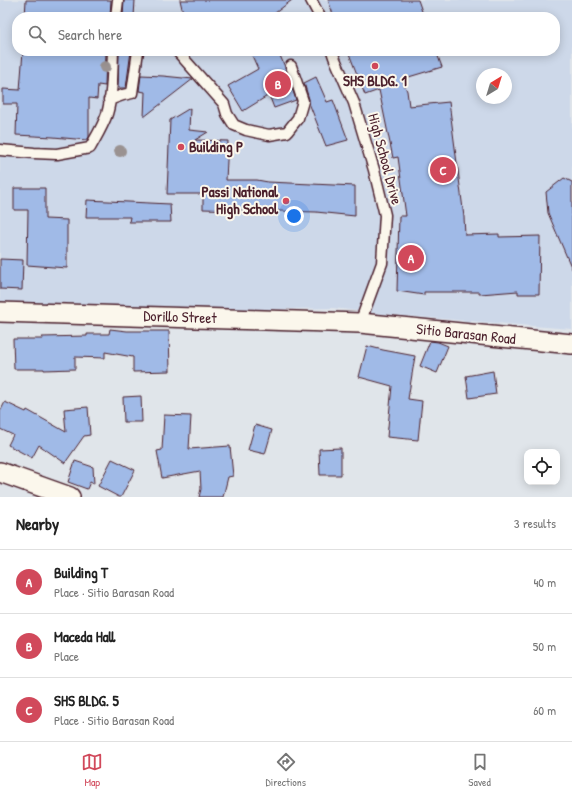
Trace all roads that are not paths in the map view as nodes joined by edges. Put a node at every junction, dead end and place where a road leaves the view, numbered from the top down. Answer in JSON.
{"nodes":[{"id":1,"x":118,"y":0,"type":"edge"},
{"id":2,"x":311,"y":0,"type":"edge"},
{"id":3,"x":117,"y":12,"type":"edge"},
{"id":4,"x":317,"y":12,"type":"edge"},
{"id":5,"x":113,"y":56,"type":"edge"},
{"id":6,"x":137,"y":56,"type":"edge"},
{"id":7,"x":182,"y":56,"type":"edge"},
{"id":8,"x":334,"y":56,"type":"edge"},
{"id":9,"x":291,"y":66,"type":"dead end"},
{"id":10,"x":109,"y":100,"type":"junction"},
{"id":11,"x":0,"y":150,"type":"edge"},
{"id":12,"x":0,"y":312,"type":"edge"},
{"id":13,"x":360,"y":323,"type":"junction"},
{"id":14,"x":572,"y":344,"type":"edge"},
{"id":15,"x":0,"y":472,"type":"edge"},
{"id":16,"x":70,"y":497,"type":"edge"}],
"edges":[{"from":1,"to":3,"type":"lane"},
{"from":2,"to":4,"type":"lane"},
{"from":5,"to":10,"type":"lane"},
{"from":6,"to":10,"type":"lane"},
{"from":7,"to":9,"type":"lane"},
{"from":8,"to":13,"type":"lane","name":"High School Drive"},
{"from":10,"to":11,"type":"lane"},
{"from":12,"to":13,"type":"street","name":"Dorillo Street"},
{"from":13,"to":14,"type":"street","name":"Sitio Barasan Road"},
{"from":15,"to":16,"type":"street"}]}
